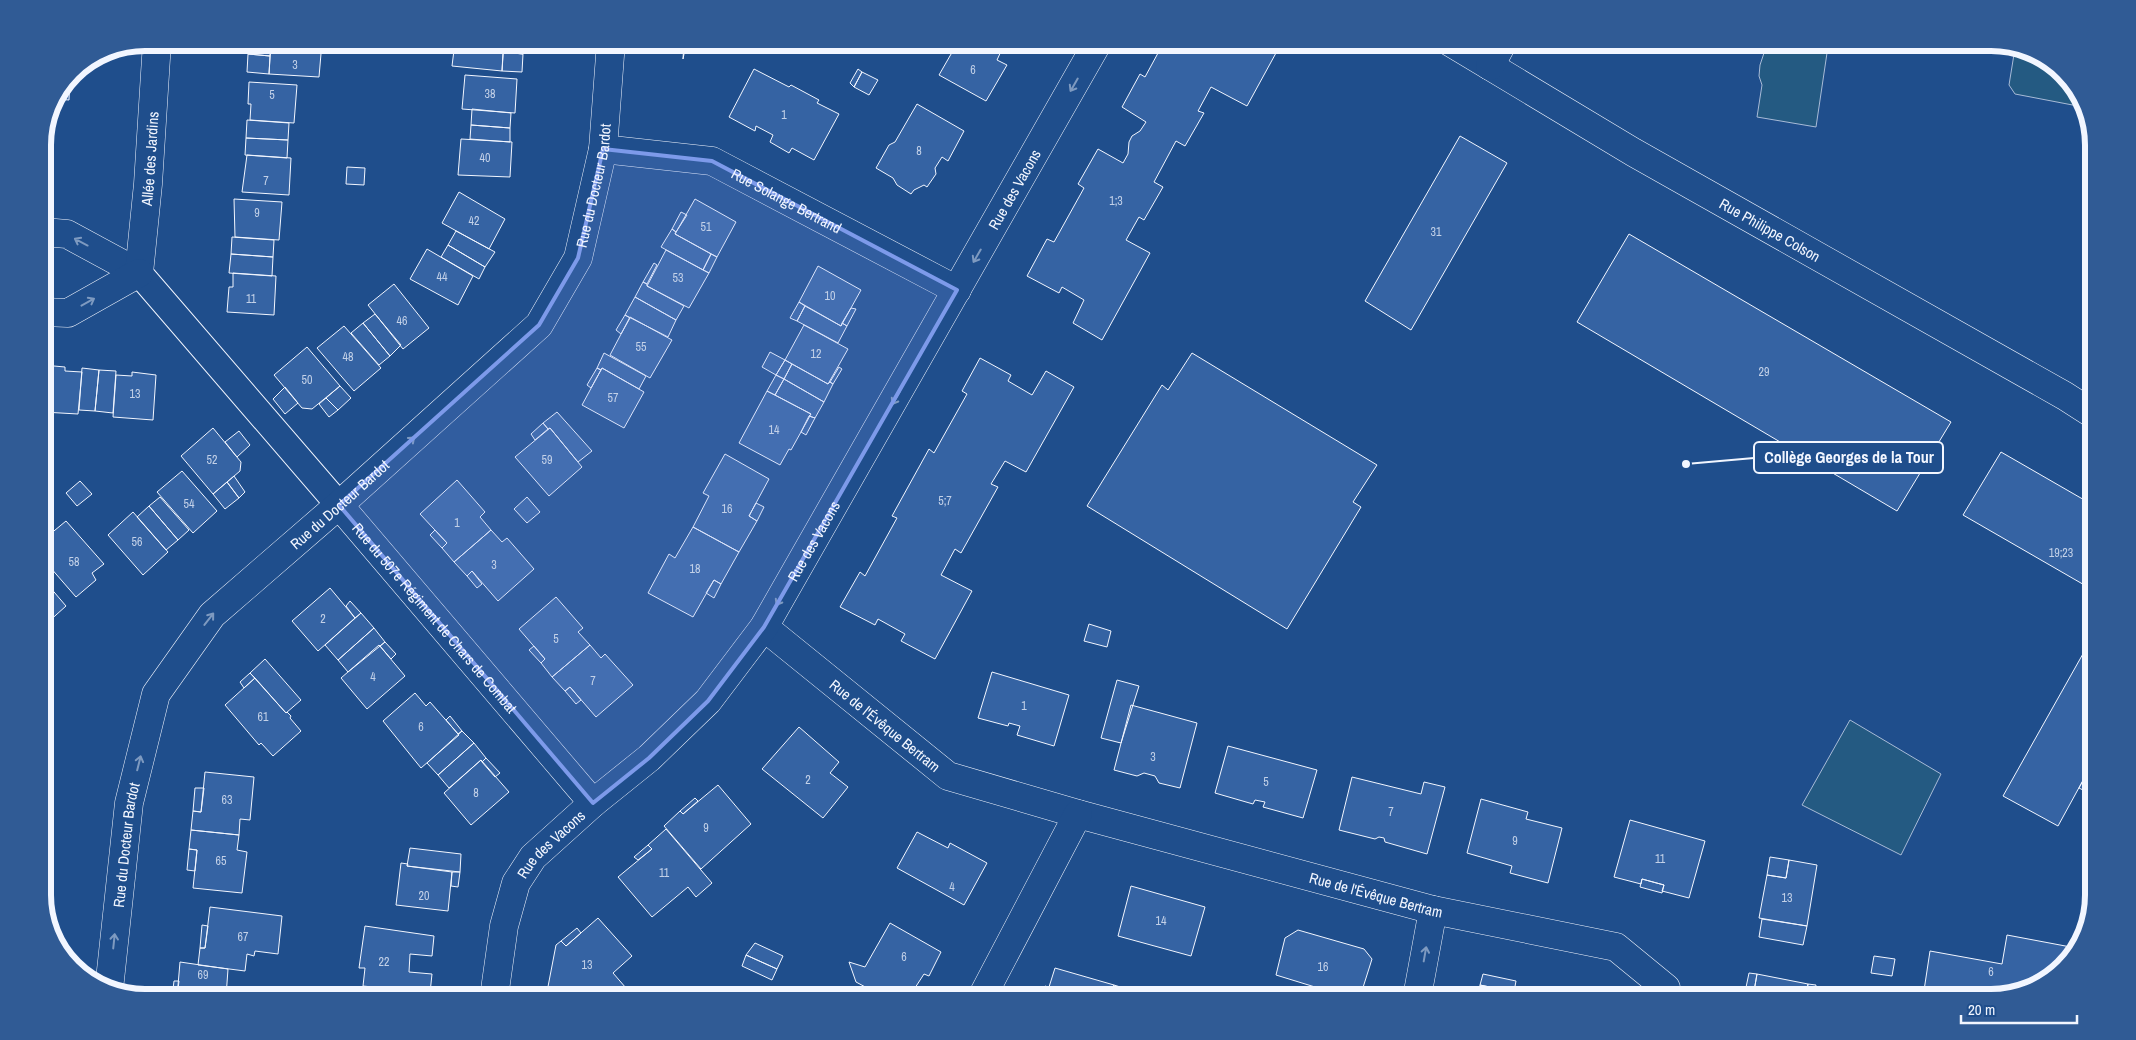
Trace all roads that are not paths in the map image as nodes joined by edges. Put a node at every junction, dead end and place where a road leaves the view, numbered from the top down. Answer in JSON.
{"nodes":[{"id":1,"x":156,"y":51,"type":"edge"},
{"id":2,"x":610,"y":51,"type":"edge"},
{"id":3,"x":1093,"y":51,"type":"edge"},
{"id":4,"x":1465,"y":51,"type":"edge"},
{"id":5,"x":1499,"y":51,"type":"edge"},
{"id":6,"x":1490,"y":66,"type":"junction"},
{"id":7,"x":603,"y":149,"type":"junction"},
{"id":8,"x":51,"y":233,"type":"edge"},
{"id":9,"x":139,"y":273,"type":"junction"},
{"id":10,"x":957,"y":290,"type":"junction"},
{"id":11,"x":51,"y":312,"type":"edge"},
{"id":12,"x":2085,"y":409,"type":"edge"},
{"id":13,"x":339,"y":505,"type":"junction"},
{"id":14,"x":764,"y":627,"type":"junction"},
{"id":15,"x":593,"y":803,"type":"junction"},
{"id":16,"x":1078,"y":814,"type":"junction"},
{"id":17,"x":1433,"y":910,"type":"junction"},
{"id":18,"x":110,"y":982,"type":"edge"},
{"id":19,"x":1666,"y":988,"type":"dead end"},
{"id":20,"x":495,"y":989,"type":"edge"},
{"id":21,"x":987,"y":989,"type":"edge"},
{"id":22,"x":1419,"y":989,"type":"edge"}],
"edges":[{"from":1,"to":9,"type":"street","name":"Allée des Jardins"},
{"from":2,"to":7,"type":"street","name":"Rue du Docteur Bardot"},
{"from":3,"to":10,"type":"street","name":"Rue des Vacons","one_way":true},
{"from":4,"to":6,"type":"street","name":"Rue Philippe Colson"},
{"from":5,"to":6,"type":"street"},
{"from":6,"to":12,"type":"street","name":"Rue Philippe Colson"},
{"from":7,"to":10,"type":"street","name":"Rue Solange Bertrand"},
{"from":13,"to":7,"type":"street","name":"Rue du Docteur Bardot","one_way":true},
{"from":9,"to":8,"type":"street","one_way":true},
{"from":11,"to":9,"type":"street","one_way":true},
{"from":9,"to":13,"type":"street","name":"Rue du 507e Régiment de Chars de Combat"},
{"from":10,"to":14,"type":"street","name":"Rue des Vacons","one_way":true},
{"from":13,"to":15,"type":"street","name":"Rue du 507e Régiment de Chars de Combat"},
{"from":18,"to":13,"type":"street","name":"Rue du Docteur Bardot","one_way":true},
{"from":14,"to":15,"type":"street","name":"Rue des Vacons"},
{"from":14,"to":16,"type":"street","name":"Rue de l'Évêque Bertram"},
{"from":15,"to":20,"type":"street","name":"Rue des Vacons"},
{"from":16,"to":17,"type":"street","name":"Rue de l'Évêque Bertram"},
{"from":16,"to":21,"type":"street"},
{"from":17,"to":19,"type":"street","name":"Rue de l'Évêque Bertram"},
{"from":22,"to":17,"type":"street","one_way":true}]}
